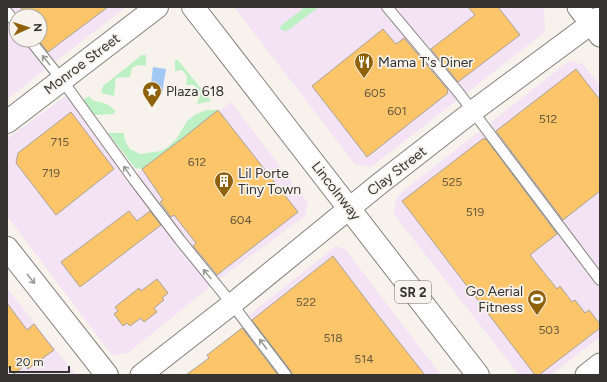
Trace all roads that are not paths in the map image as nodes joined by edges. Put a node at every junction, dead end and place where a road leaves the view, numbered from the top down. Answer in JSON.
{"nodes":[{"id":1,"x":157,"y":7,"type":"edge"},
{"id":2,"x":193,"y":7,"type":"edge"},
{"id":3,"x":387,"y":7,"type":"edge"},
{"id":4,"x":578,"y":7,"type":"edge"},
{"id":5,"x":597,"y":25,"type":"edge"},
{"id":6,"x":36,"y":48,"type":"edge"},
{"id":7,"x":62,"y":80,"type":"junction"},
{"id":8,"x":473,"y":111,"type":"junction"},
{"id":9,"x":7,"y":122,"type":"edge"},
{"id":10,"x":349,"y":208,"type":"junction"},
{"id":11,"x":9,"y":255,"type":"edge"},
{"id":12,"x":600,"y":280,"type":"edge"},
{"id":13,"x":232,"y":304,"type":"junction"},
{"id":14,"x":600,"y":364,"type":"edge"},
{"id":15,"x":107,"y":375,"type":"edge"},
{"id":16,"x":141,"y":375,"type":"edge"},
{"id":17,"x":286,"y":375,"type":"edge"},
{"id":18,"x":478,"y":375,"type":"edge"},
{"id":19,"x":586,"y":375,"type":"edge"}],
"edges":[{"from":1,"to":7,"type":"main road","name":"Monroe Street"},
{"from":2,"to":10,"type":"main road","name":"Lincolnway","number":"SR 2"},
{"from":3,"to":8,"type":"lane"},
{"from":4,"to":5,"type":"street"},
{"from":5,"to":8,"type":"street","name":"Clay Street"},
{"from":7,"to":6,"type":"lane","one_way":true},
{"from":7,"to":9,"type":"main road","name":"Monroe Street"},
{"from":13,"to":7,"type":"lane","one_way":true},
{"from":8,"to":10,"type":"street","name":"Clay Street"},
{"from":8,"to":12,"type":"lane"},
{"from":10,"to":13,"type":"street","name":"Clay Street"},
{"from":10,"to":18,"type":"main road","name":"Lincolnway","number":"SR 2"},
{"from":11,"to":15,"type":"main road","one_way":true},
{"from":13,"to":16,"type":"street","name":"Clay Street"},
{"from":17,"to":13,"type":"lane","one_way":true},
{"from":14,"to":19,"type":"street"}]}
